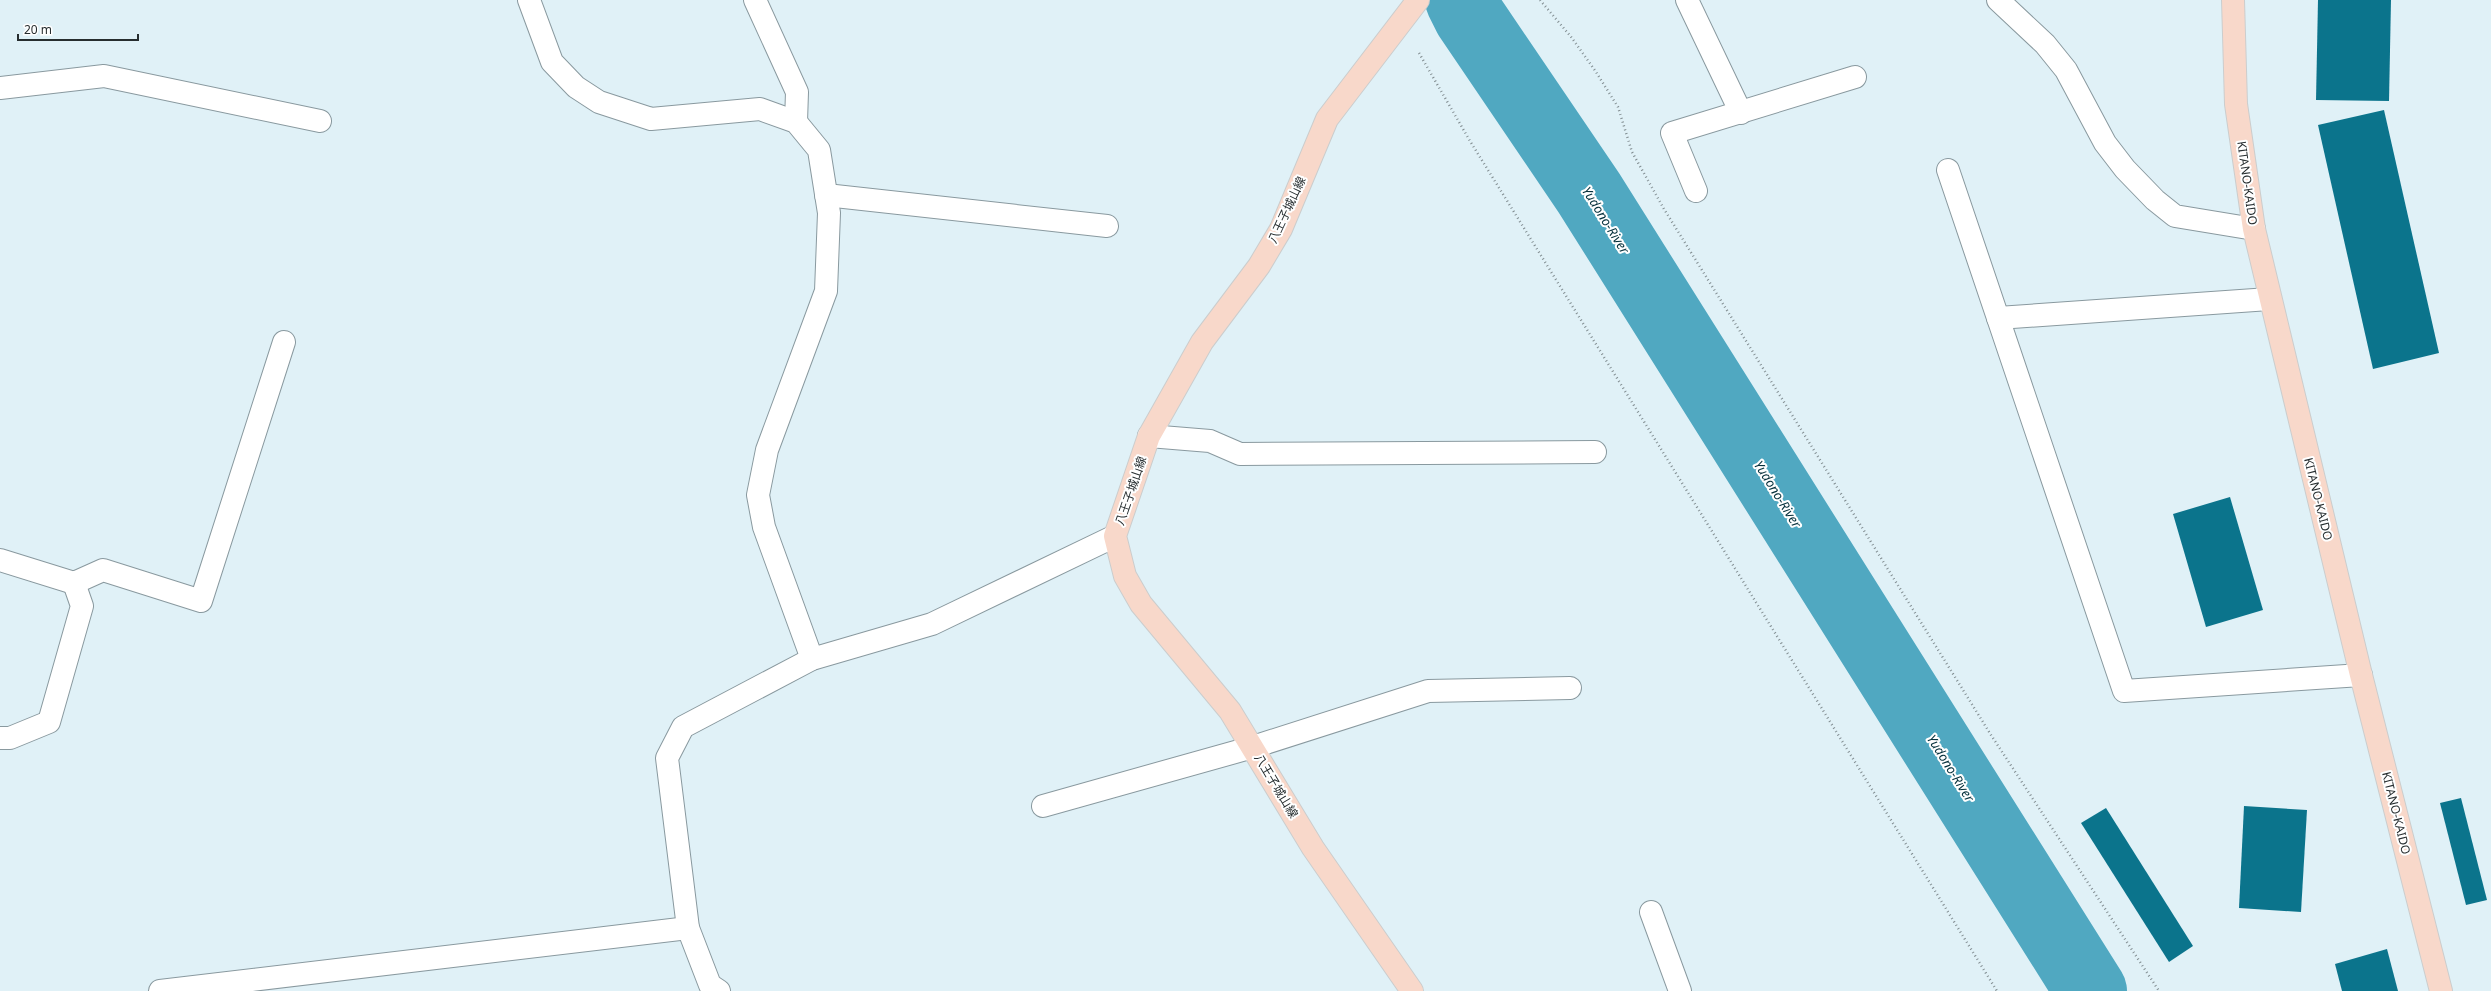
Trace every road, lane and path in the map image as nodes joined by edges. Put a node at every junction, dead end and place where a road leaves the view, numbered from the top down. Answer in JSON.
{"nodes":[{"id":1,"x":529,"y":0,"type":"edge"},
{"id":2,"x":755,"y":0,"type":"edge"},
{"id":3,"x":1418,"y":0,"type":"edge"},
{"id":4,"x":1540,"y":0,"type":"edge"},
{"id":5,"x":1688,"y":0,"type":"edge"},
{"id":6,"x":1998,"y":0,"type":"edge"},
{"id":7,"x":2233,"y":0,"type":"edge"},
{"id":8,"x":1401,"y":21,"type":"junction"},
{"id":9,"x":1855,"y":77,"type":"dead end"},
{"id":10,"x":0,"y":88,"type":"edge"},
{"id":11,"x":1742,"y":113,"type":"junction"},
{"id":12,"x":320,"y":122,"type":"dead end"},
{"id":13,"x":796,"y":122,"type":"junction"},
{"id":14,"x":1948,"y":170,"type":"dead end"},
{"id":15,"x":1696,"y":190,"type":"dead end"},
{"id":16,"x":826,"y":195,"type":"junction"},
{"id":17,"x":1106,"y":226,"type":"dead end"},
{"id":18,"x":2254,"y":229,"type":"junction"},
{"id":19,"x":2269,"y":299,"type":"junction"},
{"id":20,"x":1998,"y":318,"type":"junction"},
{"id":21,"x":284,"y":342,"type":"dead end"},
{"id":22,"x":1149,"y":436,"type":"junction"},
{"id":23,"x":1595,"y":452,"type":"dead end"},
{"id":24,"x":1115,"y":536,"type":"junction"},
{"id":25,"x":0,"y":560,"type":"edge"},
{"id":26,"x":74,"y":583,"type":"junction"},
{"id":27,"x":812,"y":659,"type":"junction"},
{"id":28,"x":2361,"y":675,"type":"junction"},
{"id":29,"x":1570,"y":688,"type":"dead end"},
{"id":30,"x":0,"y":738,"type":"edge"},
{"id":31,"x":1253,"y":747,"type":"junction"},
{"id":32,"x":1043,"y":806,"type":"dead end"},
{"id":33,"x":1651,"y":912,"type":"dead end"},
{"id":34,"x":688,"y":928,"type":"junction"},
{"id":35,"x":160,"y":991,"type":"edge"},
{"id":36,"x":719,"y":991,"type":"edge"},
{"id":37,"x":1412,"y":991,"type":"edge"},
{"id":38,"x":1680,"y":991,"type":"edge"},
{"id":39,"x":1997,"y":991,"type":"edge"},
{"id":40,"x":2159,"y":991,"type":"edge"},
{"id":41,"x":2441,"y":991,"type":"edge"}],
"edges":[{"from":1,"to":13,"type":"street"},
{"from":2,"to":13,"type":"street"},
{"from":3,"to":8,"type":"main road","name":"八王子城山線"},
{"from":4,"to":40,"type":"path"},
{"from":5,"to":11,"type":"street"},
{"from":6,"to":18,"type":"street"},
{"from":7,"to":18,"type":"main road","name":"KITANO-KAIDO"},
{"from":8,"to":22,"type":"main road","name":"八王子城山線"},
{"from":8,"to":39,"type":"path"},
{"from":9,"to":11,"type":"street"},
{"from":10,"to":12,"type":"street"},
{"from":11,"to":15,"type":"street"},
{"from":13,"to":16,"type":"street"},
{"from":14,"to":20,"type":"street"},
{"from":16,"to":17,"type":"street"},
{"from":16,"to":27,"type":"street"},
{"from":18,"to":19,"type":"main road","name":"KITANO-KAIDO"},
{"from":19,"to":20,"type":"street"},
{"from":19,"to":28,"type":"main road","name":"KITANO-KAIDO"},
{"from":20,"to":28,"type":"street"},
{"from":21,"to":26,"type":"street"},
{"from":22,"to":23,"type":"street"},
{"from":22,"to":24,"type":"main road","name":"八王子城山線"},
{"from":24,"to":27,"type":"street"},
{"from":24,"to":31,"type":"main road","name":"八王子城山線"},
{"from":25,"to":26,"type":"street"},
{"from":26,"to":30,"type":"street"},
{"from":27,"to":34,"type":"street"},
{"from":28,"to":41,"type":"main road","name":"KITANO-KAIDO"},
{"from":29,"to":31,"type":"street"},
{"from":31,"to":32,"type":"street"},
{"from":31,"to":37,"type":"main road","name":"八王子城山線"},
{"from":33,"to":38,"type":"street"},
{"from":34,"to":35,"type":"street"},
{"from":34,"to":36,"type":"street"}]}
